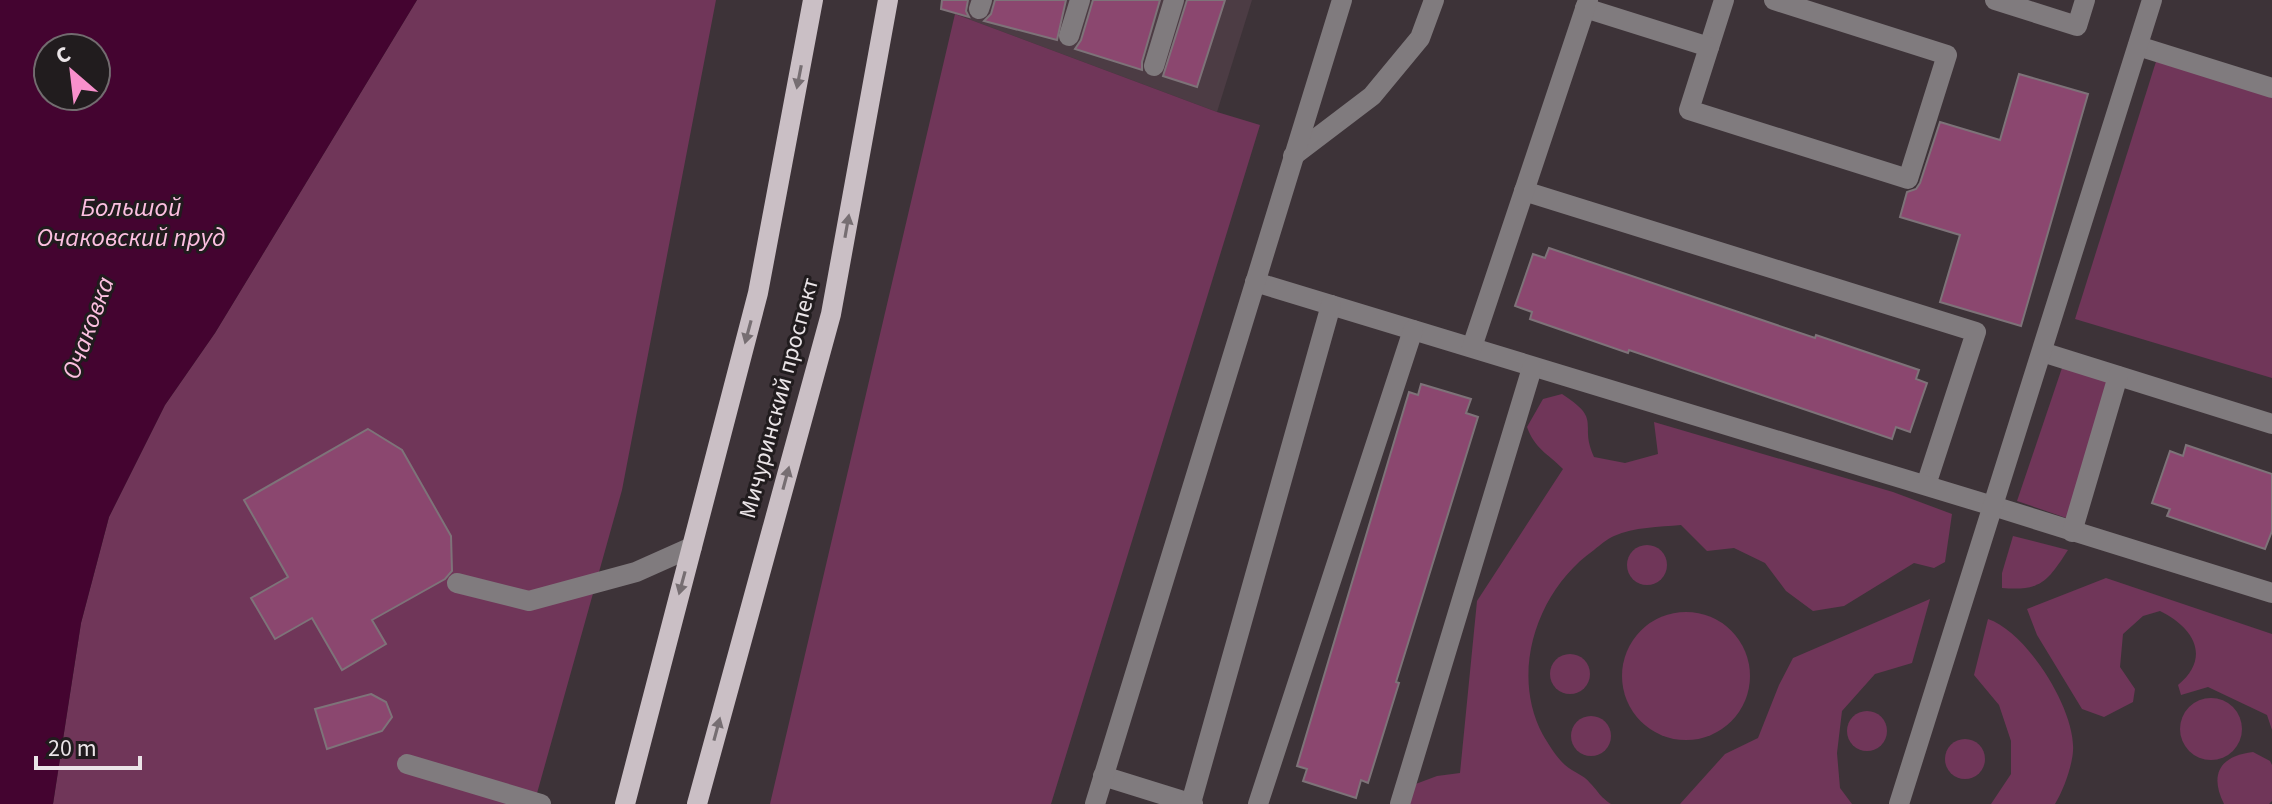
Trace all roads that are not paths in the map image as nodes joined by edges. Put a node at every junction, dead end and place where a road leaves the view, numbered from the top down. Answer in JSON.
{"nodes":[{"id":1,"x":813,"y":0,"type":"edge"},
{"id":2,"x":888,"y":0,"type":"edge"},
{"id":3,"x":1080,"y":0,"type":"edge"},
{"id":4,"x":1174,"y":0,"type":"edge"},
{"id":5,"x":1342,"y":0,"type":"edge"},
{"id":6,"x":1434,"y":0,"type":"edge"},
{"id":7,"x":1724,"y":0,"type":"edge"},
{"id":8,"x":1774,"y":0,"type":"edge"},
{"id":9,"x":1995,"y":0,"type":"edge"},
{"id":10,"x":2085,"y":0,"type":"edge"},
{"id":11,"x":2152,"y":0,"type":"edge"},
{"id":12,"x":1586,"y":4,"type":"edge"},
{"id":13,"x":1069,"y":36,"type":"dead end"},
{"id":14,"x":2138,"y":46,"type":"junction"},
{"id":15,"x":1709,"y":47,"type":"junction"},
{"id":16,"x":1154,"y":66,"type":"dead end"},
{"id":17,"x":2272,"y":88,"type":"edge"},
{"id":18,"x":1293,"y":156,"type":"junction"},
{"id":19,"x":1524,"y":191,"type":"junction"},
{"id":20,"x":1255,"y":282,"type":"junction"},
{"id":21,"x":1331,"y":305,"type":"junction"},
{"id":22,"x":1413,"y":330,"type":"junction"},
{"id":23,"x":1472,"y":347,"type":"junction"},
{"id":24,"x":2042,"y":352,"type":"junction"},
{"id":25,"x":1532,"y":368,"type":"junction"},
{"id":26,"x":2118,"y":376,"type":"junction"},
{"id":27,"x":2272,"y":424,"type":"edge"},
{"id":28,"x":1926,"y":485,"type":"junction"},
{"id":29,"x":1993,"y":506,"type":"junction"},
{"id":30,"x":2072,"y":532,"type":"junction"},
{"id":31,"x":692,"y":547,"type":"junction"},
{"id":32,"x":457,"y":583,"type":"dead end"},
{"id":33,"x":2272,"y":593,"type":"edge"},
{"id":34,"x":407,"y":764,"type":"dead end"},
{"id":35,"x":1103,"y":776,"type":"junction"},
{"id":36,"x":541,"y":804,"type":"edge"},
{"id":37,"x":625,"y":804,"type":"edge"},
{"id":38,"x":697,"y":804,"type":"edge"},
{"id":39,"x":1095,"y":804,"type":"edge"},
{"id":40,"x":1192,"y":804,"type":"edge"},
{"id":41,"x":1258,"y":804,"type":"edge"},
{"id":42,"x":1400,"y":804,"type":"edge"},
{"id":43,"x":1899,"y":804,"type":"edge"}],
"edges":[{"from":1,"to":31,"type":"main road","name":"Мичуринский проспект","one_way":true},
{"from":38,"to":2,"type":"main road","name":"Мичуринский проспект","one_way":true},
{"from":3,"to":13,"type":"lane"},
{"from":4,"to":16,"type":"lane"},
{"from":5,"to":18,"type":"lane"},
{"from":6,"to":18,"type":"lane"},
{"from":7,"to":15,"type":"lane"},
{"from":8,"to":15,"type":"lane"},
{"from":9,"to":10,"type":"lane"},
{"from":11,"to":14,"type":"lane"},
{"from":12,"to":15,"type":"lane"},
{"from":12,"to":19,"type":"lane"},
{"from":14,"to":17,"type":"lane"},
{"from":14,"to":24,"type":"lane"},
{"from":18,"to":20,"type":"lane"},
{"from":19,"to":23,"type":"lane"},
{"from":19,"to":28,"type":"lane"},
{"from":20,"to":21,"type":"lane"},
{"from":20,"to":35,"type":"lane"},
{"from":21,"to":22,"type":"lane"},
{"from":21,"to":40,"type":"lane"},
{"from":22,"to":23,"type":"lane"},
{"from":22,"to":41,"type":"lane"},
{"from":23,"to":25,"type":"lane"},
{"from":24,"to":26,"type":"lane"},
{"from":24,"to":29,"type":"lane"},
{"from":25,"to":28,"type":"lane"},
{"from":25,"to":42,"type":"lane"},
{"from":26,"to":27,"type":"lane"},
{"from":26,"to":30,"type":"lane"},
{"from":28,"to":29,"type":"lane"},
{"from":29,"to":30,"type":"lane"},
{"from":29,"to":43,"type":"lane"},
{"from":30,"to":33,"type":"lane"},
{"from":31,"to":32,"type":"lane"},
{"from":31,"to":37,"type":"main road","name":"Мичуринский проспект","one_way":true},
{"from":34,"to":36,"type":"lane"},
{"from":35,"to":39,"type":"lane"},
{"from":35,"to":40,"type":"lane"}]}
